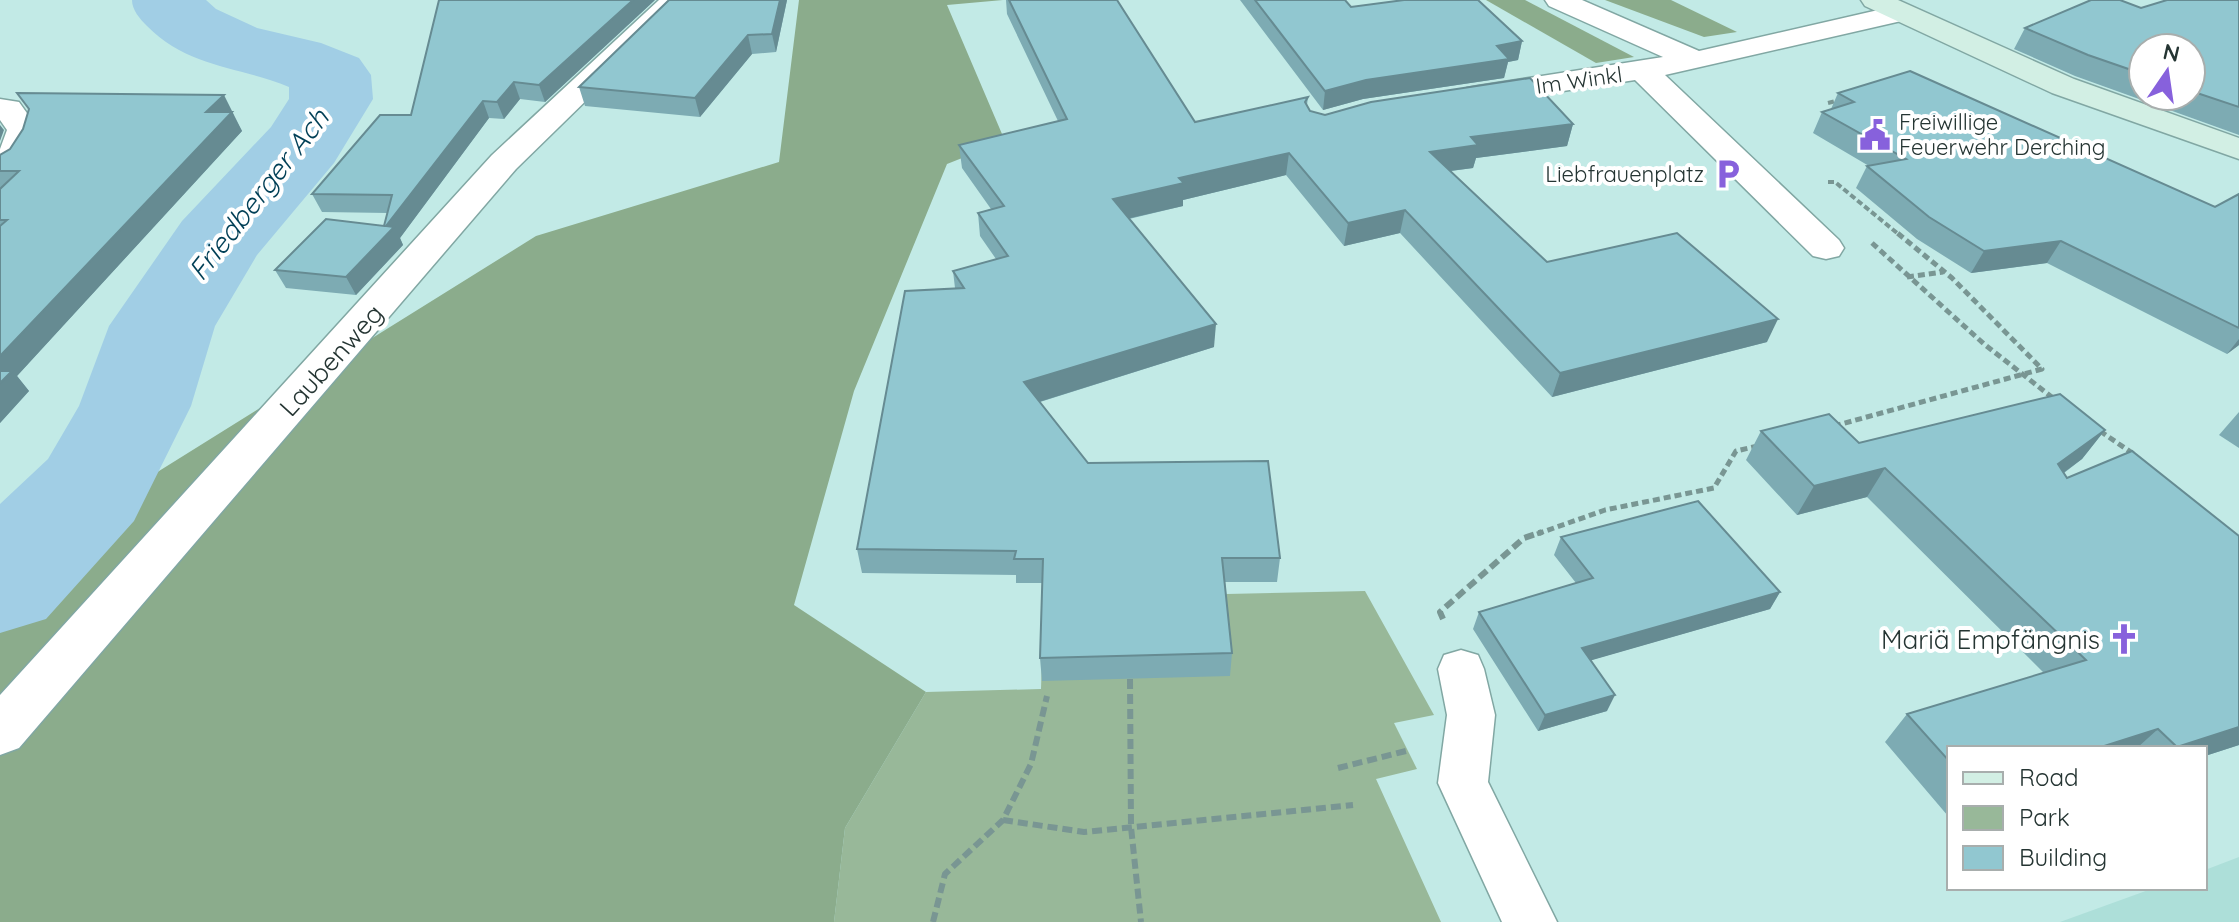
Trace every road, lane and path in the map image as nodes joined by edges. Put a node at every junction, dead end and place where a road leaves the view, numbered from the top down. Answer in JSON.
{"nodes":[{"id":1,"x":675,"y":0,"type":"edge"},
{"id":2,"x":1559,"y":0,"type":"edge"},
{"id":3,"x":1888,"y":7,"type":"edge"},
{"id":4,"x":1696,"y":61,"type":"junction"},
{"id":5,"x":1643,"y":70,"type":"junction"},
{"id":6,"x":1455,"y":99,"type":"edge"},
{"id":7,"x":1842,"y":100,"type":"dead end"},
{"id":8,"x":1828,"y":103,"type":"dead end"},
{"id":9,"x":0,"y":108,"type":"edge"},
{"id":10,"x":2239,"y":149,"type":"edge"},
{"id":11,"x":0,"y":168,"type":"edge"},
{"id":12,"x":1823,"y":182,"type":"dead end"},
{"id":13,"x":1826,"y":248,"type":"dead end"},
{"id":14,"x":1882,"y":253,"type":"dead end"},
{"id":15,"x":1944,"y":272,"type":"junction"},
{"id":16,"x":1907,"y":277,"type":"junction"},
{"id":17,"x":2021,"y":376,"type":"junction"},
{"id":18,"x":2057,"y":402,"type":"edge"},
{"id":19,"x":2094,"y":427,"type":"edge"},
{"id":20,"x":1826,"y":428,"type":"edge"},
{"id":21,"x":1766,"y":444,"type":"dead end"},
{"id":22,"x":2131,"y":464,"type":"edge"},
{"id":23,"x":1461,"y":669,"type":"joint"},
{"id":24,"x":1130,"y":679,"type":"edge"},
{"id":25,"x":1047,"y":696,"type":"dead end"},
{"id":26,"x":0,"y":732,"type":"edge"},
{"id":27,"x":1408,"y":751,"type":"dead end"},
{"id":28,"x":1338,"y":768,"type":"dead end"},
{"id":29,"x":1353,"y":805,"type":"dead end"},
{"id":30,"x":1003,"y":820,"type":"junction"},
{"id":31,"x":1131,"y":827,"type":"junction"},
{"id":32,"x":933,"y":922,"type":"edge"},
{"id":33,"x":1141,"y":922,"type":"edge"},
{"id":34,"x":1530,"y":922,"type":"edge"}],
"edges":[{"from":1,"to":26,"type":"street","name":"Laubenweg"},
{"from":2,"to":4,"type":"street"},
{"from":3,"to":4,"type":"street","name":"Im Winkl"},
{"from":3,"to":10,"type":"street"},
{"from":4,"to":5,"type":"street","name":"Im Winkl"},
{"from":5,"to":6,"type":"street","name":"Im Winkl"},
{"from":5,"to":13,"type":"street"},
{"from":7,"to":8,"type":"path"},
{"from":9,"to":11,"type":"street"},
{"from":12,"to":15,"type":"path"},
{"from":14,"to":16,"type":"path"},
{"from":15,"to":16,"type":"path"},
{"from":15,"to":17,"type":"path"},
{"from":16,"to":17,"type":"path"},
{"from":17,"to":18,"type":"path"},
{"from":17,"to":20,"type":"path"},
{"from":19,"to":22,"type":"path"},
{"from":21,"to":23,"type":"path"},
{"from":23,"to":34,"type":"lane"},
{"from":24,"to":31,"type":"path"},
{"from":25,"to":30,"type":"path"},
{"from":27,"to":28,"type":"path"},
{"from":29,"to":31,"type":"path"},
{"from":30,"to":31,"type":"path"},
{"from":30,"to":32,"type":"path"},
{"from":31,"to":33,"type":"path"}]}
